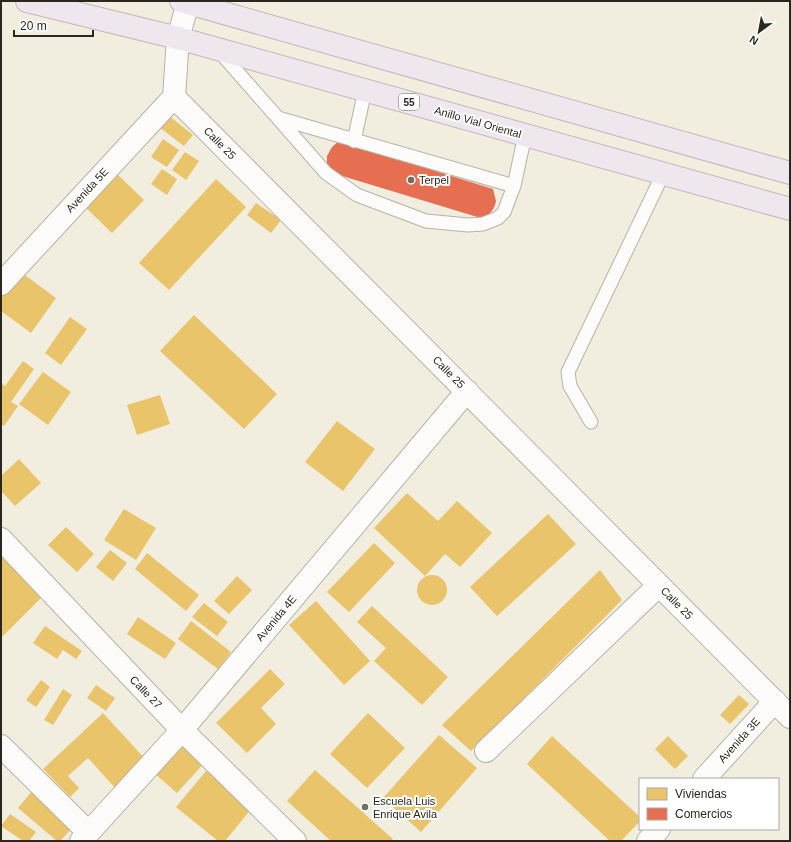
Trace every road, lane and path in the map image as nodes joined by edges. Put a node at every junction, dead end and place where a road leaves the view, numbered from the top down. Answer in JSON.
{"nodes":[{"id":1,"x":27,"y":1,"type":"edge"},
{"id":2,"x":184,"y":2,"type":"edge"},
{"id":3,"x":178,"y":38,"type":"junction"},
{"id":4,"x":218,"y":51,"type":"junction"},
{"id":5,"x":365,"y":90,"type":"junction"},
{"id":6,"x":174,"y":97,"type":"junction"},
{"id":7,"x":278,"y":118,"type":"junction"},
{"id":8,"x":525,"y":135,"type":"junction"},
{"id":9,"x":354,"y":142,"type":"junction"},
{"id":10,"x":790,"y":173,"type":"edge"},
{"id":11,"x":663,"y":174,"type":"junction"},
{"id":12,"x":514,"y":186,"type":"junction"},
{"id":13,"x":790,"y":209,"type":"edge"},
{"id":14,"x":1,"y":284,"type":"edge"},
{"id":15,"x":467,"y":391,"type":"junction"},
{"id":16,"x":591,"y":422,"type":"dead end"},
{"id":17,"x":1,"y":539,"type":"edge"},
{"id":18,"x":659,"y":585,"type":"junction"},
{"id":19,"x":775,"y":701,"type":"junction"},
{"id":20,"x":790,"y":717,"type":"edge"},
{"id":21,"x":182,"y":730,"type":"junction"},
{"id":22,"x":1,"y":746,"type":"edge"},
{"id":23,"x":486,"y":751,"type":"dead end"},
{"id":24,"x":705,"y":778,"type":"edge"},
{"id":25,"x":658,"y":830,"type":"edge"},
{"id":26,"x":85,"y":837,"type":"edge"},
{"id":27,"x":296,"y":841,"type":"edge"},
{"id":28,"x":648,"y":841,"type":"edge"}],
"edges":[{"from":1,"to":3,"type":"highway","name":"Anillo Vial Oriental","number":"55"},
{"from":2,"to":3,"type":"street"},
{"from":2,"to":10,"type":"highway"},
{"from":3,"to":4,"type":"highway","name":"Anillo Vial Oriental","number":"55"},
{"from":3,"to":6,"type":"street"},
{"from":4,"to":5,"type":"highway","name":"Anillo Vial Oriental","number":"55"},
{"from":4,"to":7,"type":"lane"},
{"from":5,"to":8,"type":"highway","name":"Anillo Vial Oriental","number":"55"},
{"from":5,"to":9,"type":"lane"},
{"from":6,"to":14,"type":"street","name":"Avenida 5E"},
{"from":6,"to":15,"type":"street","name":"Calle 25"},
{"from":7,"to":9,"type":"lane"},
{"from":7,"to":12,"type":"lane"},
{"from":8,"to":11,"type":"highway","name":"Anillo Vial Oriental","number":"55"},
{"from":8,"to":12,"type":"lane"},
{"from":9,"to":12,"type":"lane"},
{"from":11,"to":13,"type":"highway","name":"Anillo Vial Oriental","number":"55"},
{"from":11,"to":16,"type":"lane"},
{"from":15,"to":18,"type":"street","name":"Calle 25"},
{"from":15,"to":21,"type":"street","name":"Avenida 4E"},
{"from":17,"to":21,"type":"street","name":"Calle 27"},
{"from":18,"to":19,"type":"street","name":"Calle 25"},
{"from":18,"to":23,"type":"street"},
{"from":19,"to":20,"type":"street","name":"Calle 25"},
{"from":19,"to":24,"type":"street","name":"Avenida 3E"},
{"from":21,"to":26,"type":"street","name":"Avenida 4E"},
{"from":21,"to":27,"type":"street","name":"Calle 27"},
{"from":22,"to":26,"type":"street"},
{"from":25,"to":28,"type":"street"}]}
